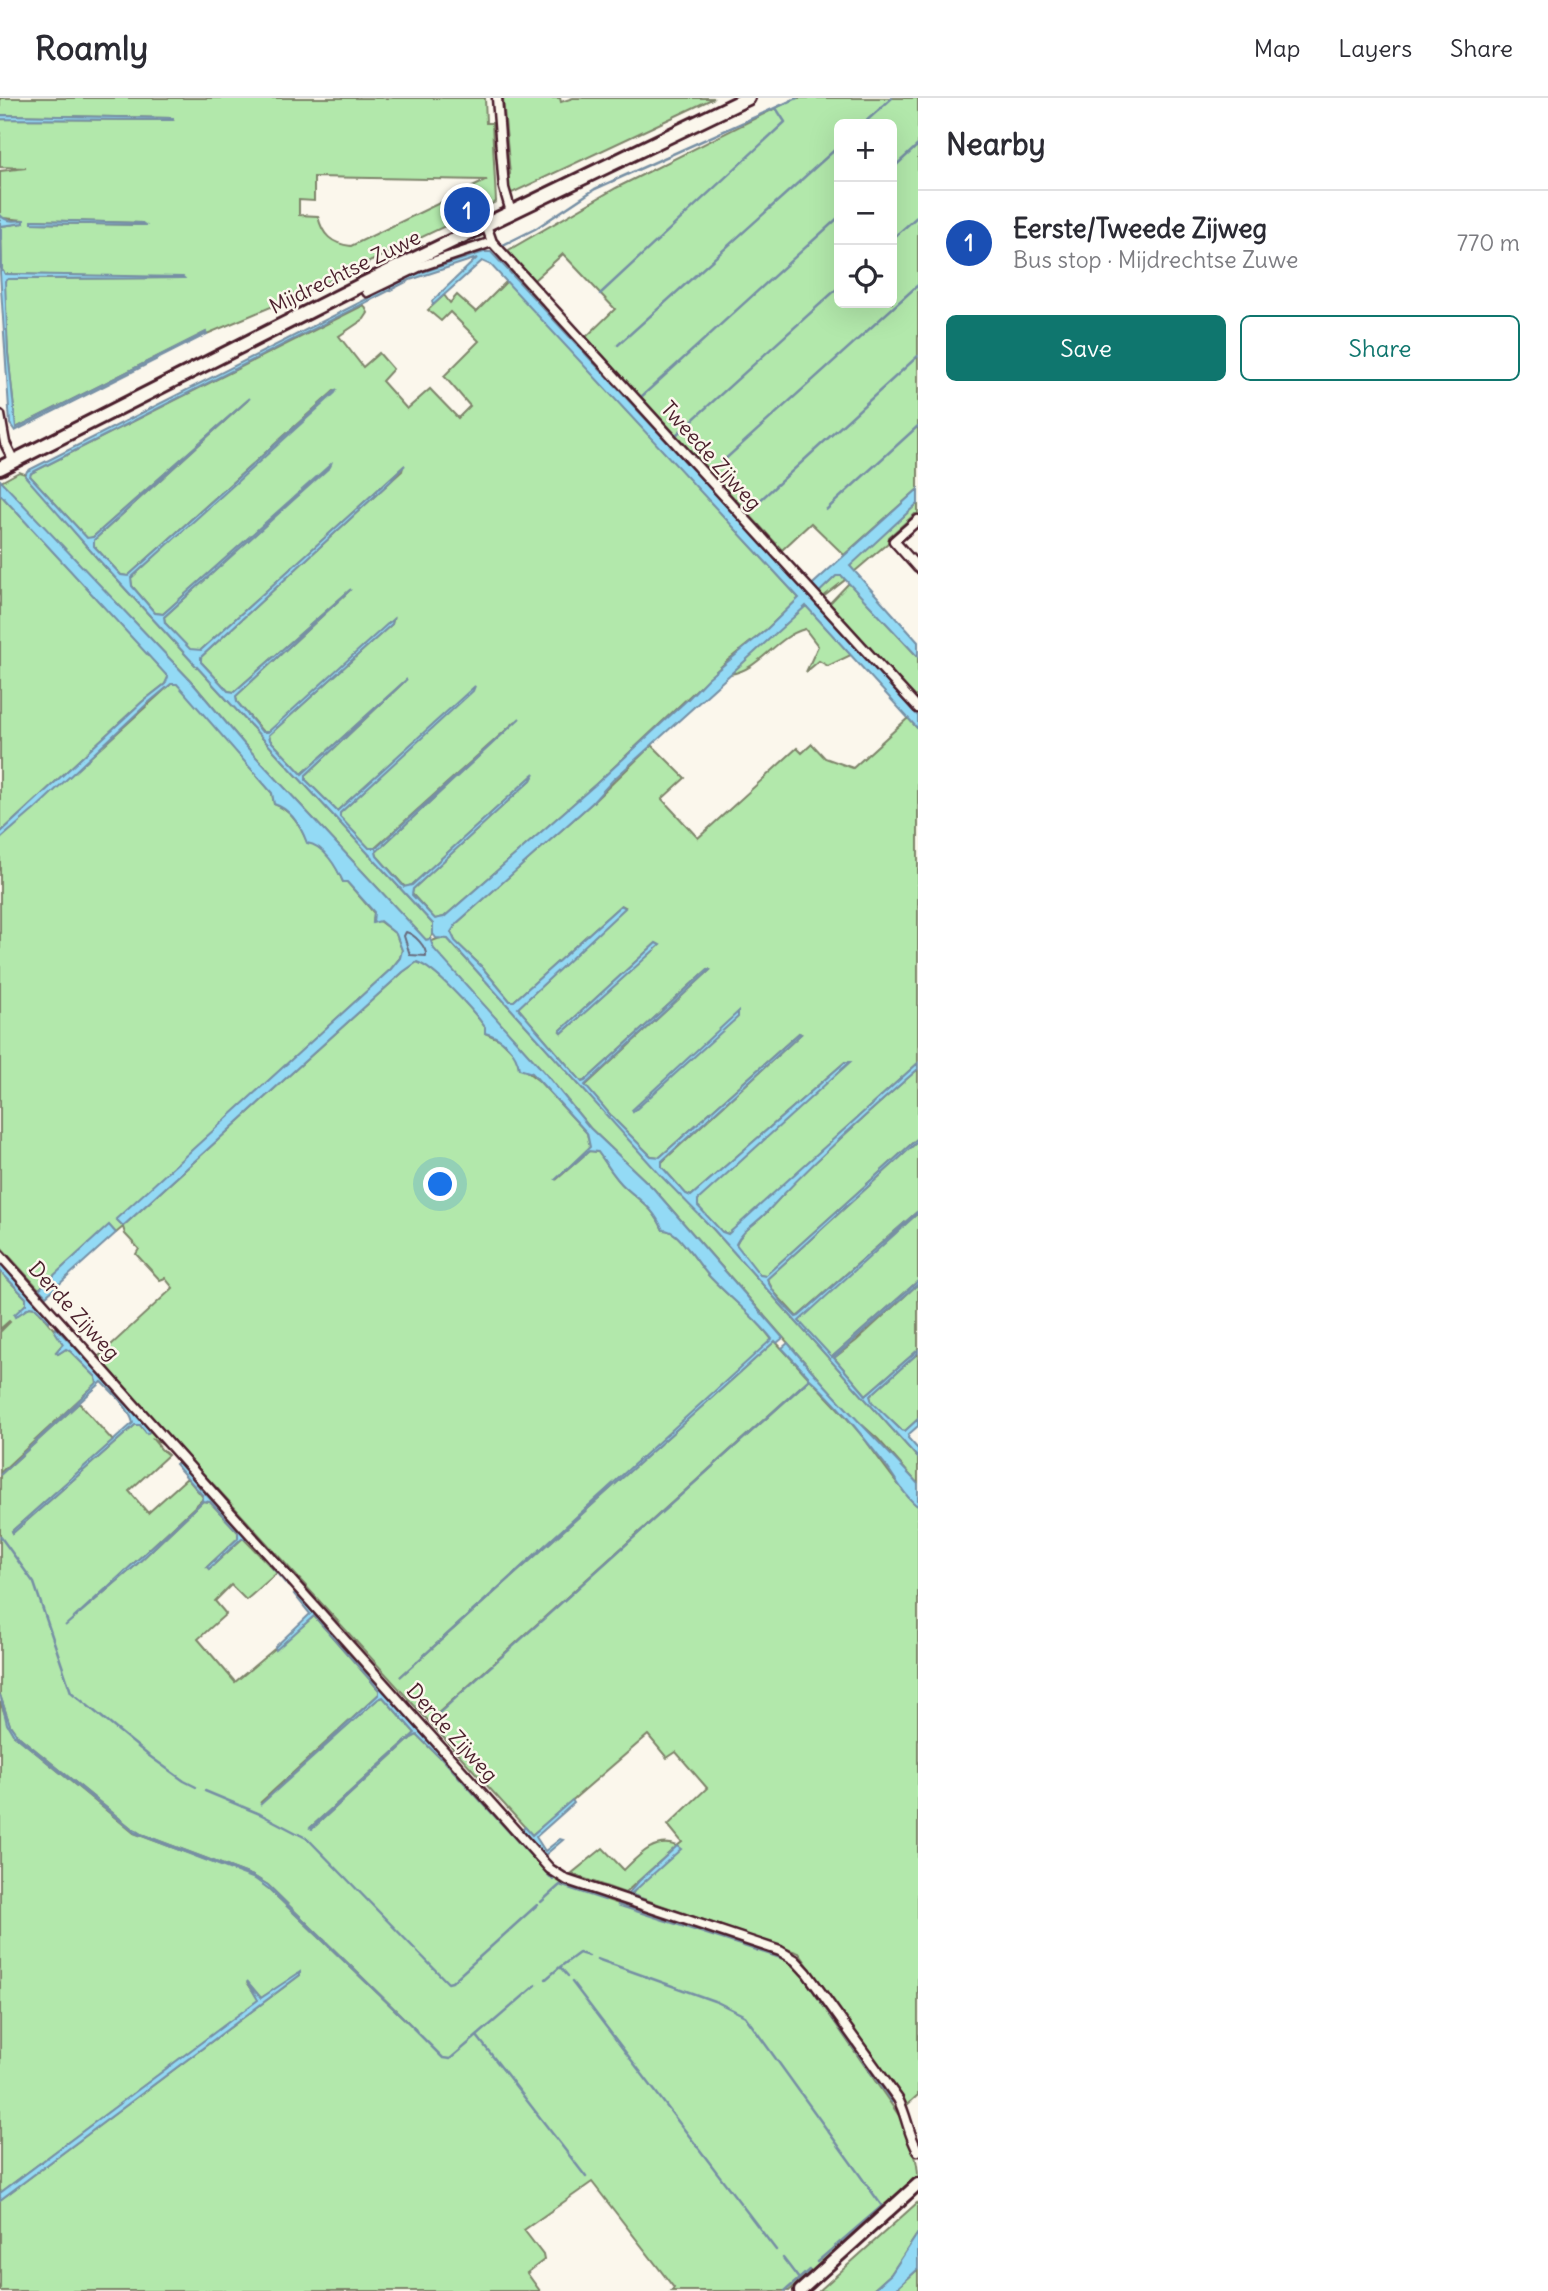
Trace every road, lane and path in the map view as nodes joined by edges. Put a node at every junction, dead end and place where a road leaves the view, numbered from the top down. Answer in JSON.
{"nodes":[{"id":1,"x":497,"y":98,"type":"edge"},
{"id":2,"x":748,"y":98,"type":"edge"},
{"id":3,"x":511,"y":212,"type":"junction"},
{"id":4,"x":485,"y":225,"type":"junction"},
{"id":5,"x":492,"y":242,"type":"junction"},
{"id":6,"x":367,"y":292,"type":"dead end"},
{"id":7,"x":0,"y":415,"type":"edge"},
{"id":8,"x":14,"y":461,"type":"junction"},
{"id":9,"x":0,"y":468,"type":"edge"},
{"id":10,"x":918,"y":520,"type":"edge"},
{"id":11,"x":918,"y":568,"type":"edge"},
{"id":12,"x":918,"y":708,"type":"edge"},
{"id":13,"x":0,"y":1255,"type":"edge"},
{"id":14,"x":918,"y":2151,"type":"edge"},
{"id":15,"x":918,"y":2184,"type":"edge"},
{"id":16,"x":800,"y":2291,"type":"edge"}],
"edges":[{"from":1,"to":3,"type":"street"},
{"from":2,"to":3,"type":"main road","name":"Mijdrechtse Zuwe"},
{"from":3,"to":4,"type":"main road","name":"Mijdrechtse Zuwe"},
{"from":4,"to":5,"type":"street","name":"Tweede Zijweg"},
{"from":4,"to":8,"type":"main road","name":"Mijdrechtse Zuwe"},
{"from":5,"to":6,"type":"street","name":"Mijdrechtse Zuwe"},
{"from":5,"to":12,"type":"street","name":"Tweede Zijweg"},
{"from":7,"to":8,"type":"street"},
{"from":8,"to":9,"type":"main road","name":"Mijdrechtse Zuwe"},
{"from":10,"to":11,"type":"street"},
{"from":13,"to":14,"type":"street","name":"Derde Zijweg"},
{"from":15,"to":16,"type":"street"}]}
